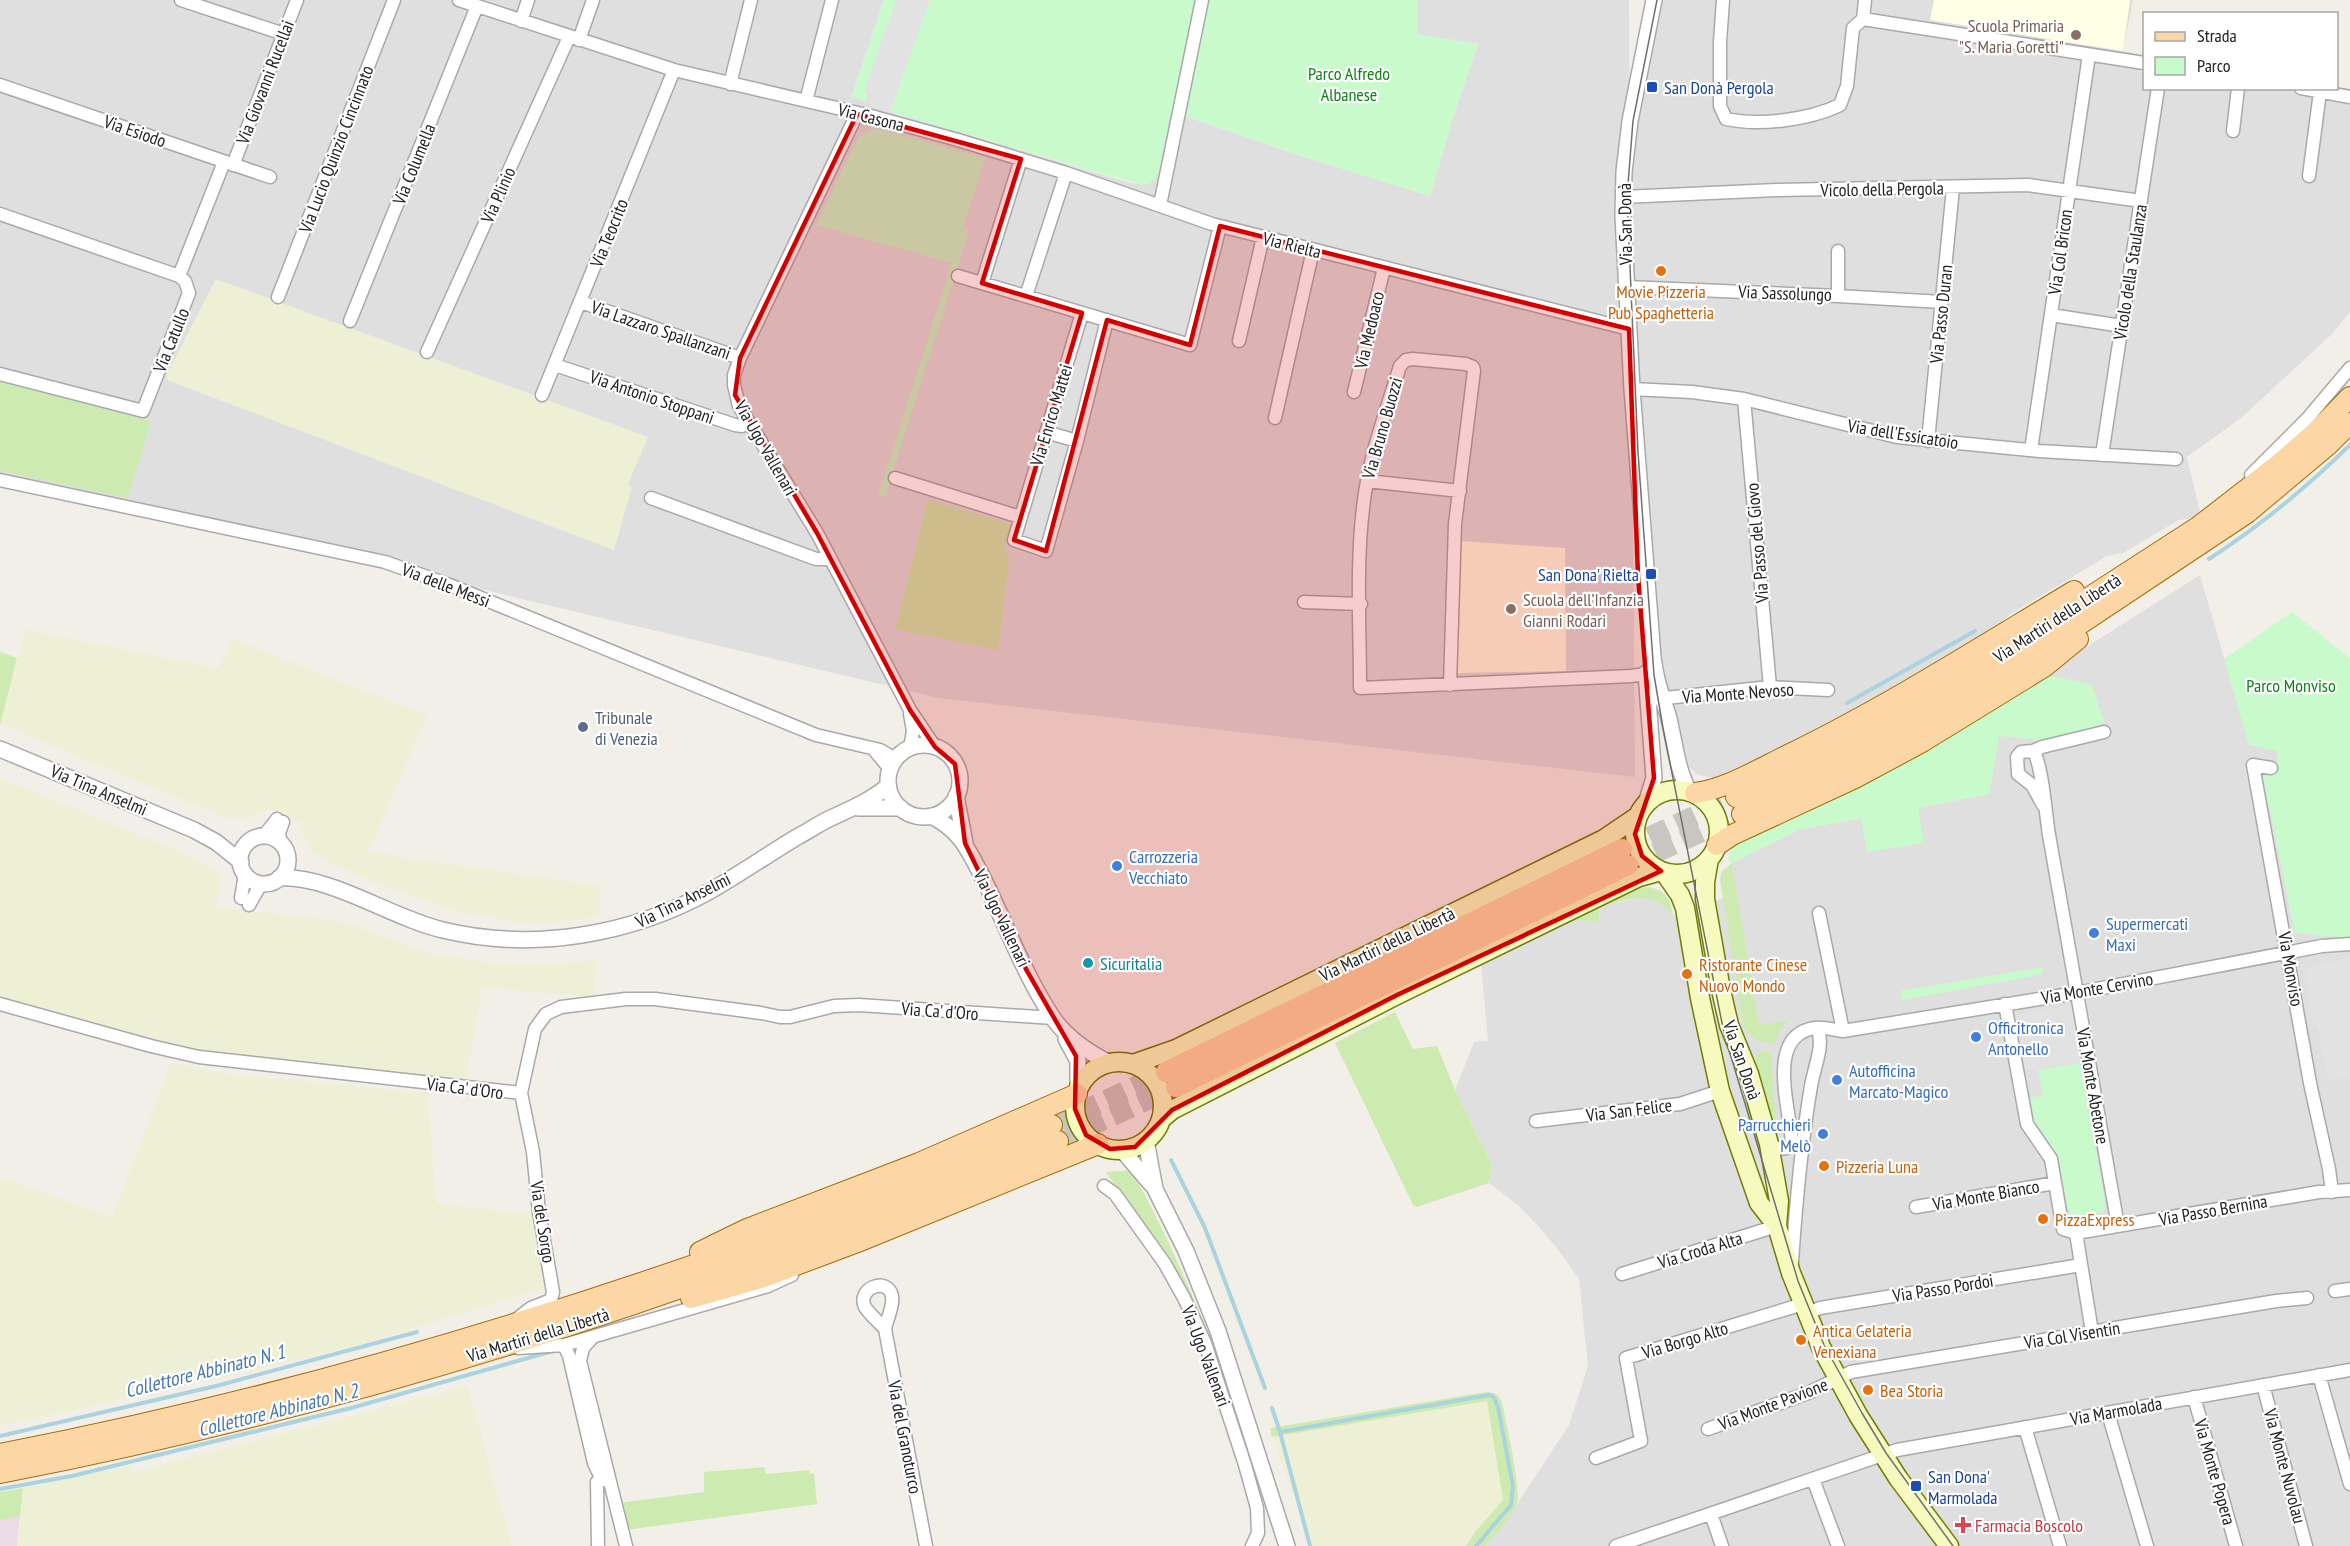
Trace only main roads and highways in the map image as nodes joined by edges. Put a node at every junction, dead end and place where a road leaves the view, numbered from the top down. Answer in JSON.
{"nodes":[{"id":1,"x":2350,"y":397,"type":"edge"},
{"id":2,"x":2350,"y":423,"type":"edge"},
{"id":3,"x":2198,"y":527,"type":"junction"},
{"id":4,"x":2164,"y":569,"type":"junction"},
{"id":5,"x":1692,"y":792,"type":"junction"},
{"id":6,"x":1642,"y":810,"type":"junction"},
{"id":7,"x":1713,"y":852,"type":"junction"},
{"id":8,"x":1625,"y":857,"type":"tunnel mouth"},
{"id":9,"x":1662,"y":871,"type":"junction"},
{"id":10,"x":1133,"y":1064,"type":"junction"},
{"id":11,"x":1171,"y":1080,"type":"tunnel mouth"},
{"id":12,"x":1078,"y":1092,"type":"junction"},
{"id":13,"x":1161,"y":1119,"type":"junction"},
{"id":14,"x":1098,"y":1144,"type":"junction"},
{"id":15,"x":1777,"y":1226,"type":"junction"},
{"id":16,"x":608,"y":1294,"type":"junction"},
{"id":17,"x":559,"y":1338,"type":"junction"},
{"id":18,"x":0,"y":1454,"type":"edge"},
{"id":19,"x":0,"y":1473,"type":"edge"},
{"id":20,"x":1949,"y":1546,"type":"edge"}],
"edges":[{"from":1,"to":3,"type":"main road","name":"Via Martiri della Libertà"},
{"from":2,"to":4,"type":"main road","name":"Via Martiri della Libertà"},
{"from":3,"to":4,"type":"main road","name":"Via Martiri della Libertà"},
{"from":3,"to":5,"type":"main road"},
{"from":4,"to":7,"type":"main road"},
{"from":5,"to":6,"type":"main road"},
{"from":5,"to":7,"type":"main road","name":"Via San Donà"},
{"from":6,"to":9,"type":"main road","name":"Via San Donà"},
{"from":6,"to":10,"type":"main road","name":"Via Martiri della Libertà"},
{"from":7,"to":9,"type":"main road"},
{"from":7,"to":15,"type":"main road","name":"Via San Donà"},
{"from":8,"to":11,"type":"main road","name":"Via Martiri della Libertà"},
{"from":9,"to":13,"type":"main road"},
{"from":9,"to":15,"type":"main road","name":"Via San Donà"},
{"from":10,"to":12,"type":"main road"},
{"from":10,"to":13,"type":"main road"},
{"from":12,"to":14,"type":"main road"},
{"from":12,"to":16,"type":"main road"},
{"from":13,"to":14,"type":"main road"},
{"from":14,"to":17,"type":"main road"},
{"from":15,"to":20,"type":"main road","name":"Via San Donà"},
{"from":16,"to":17,"type":"main road","name":"Via Martiri della Libertà"},
{"from":16,"to":18,"type":"main road","name":"Via Martiri della Libertà"},
{"from":17,"to":19,"type":"main road","name":"Via Martiri della Libertà"}]}
